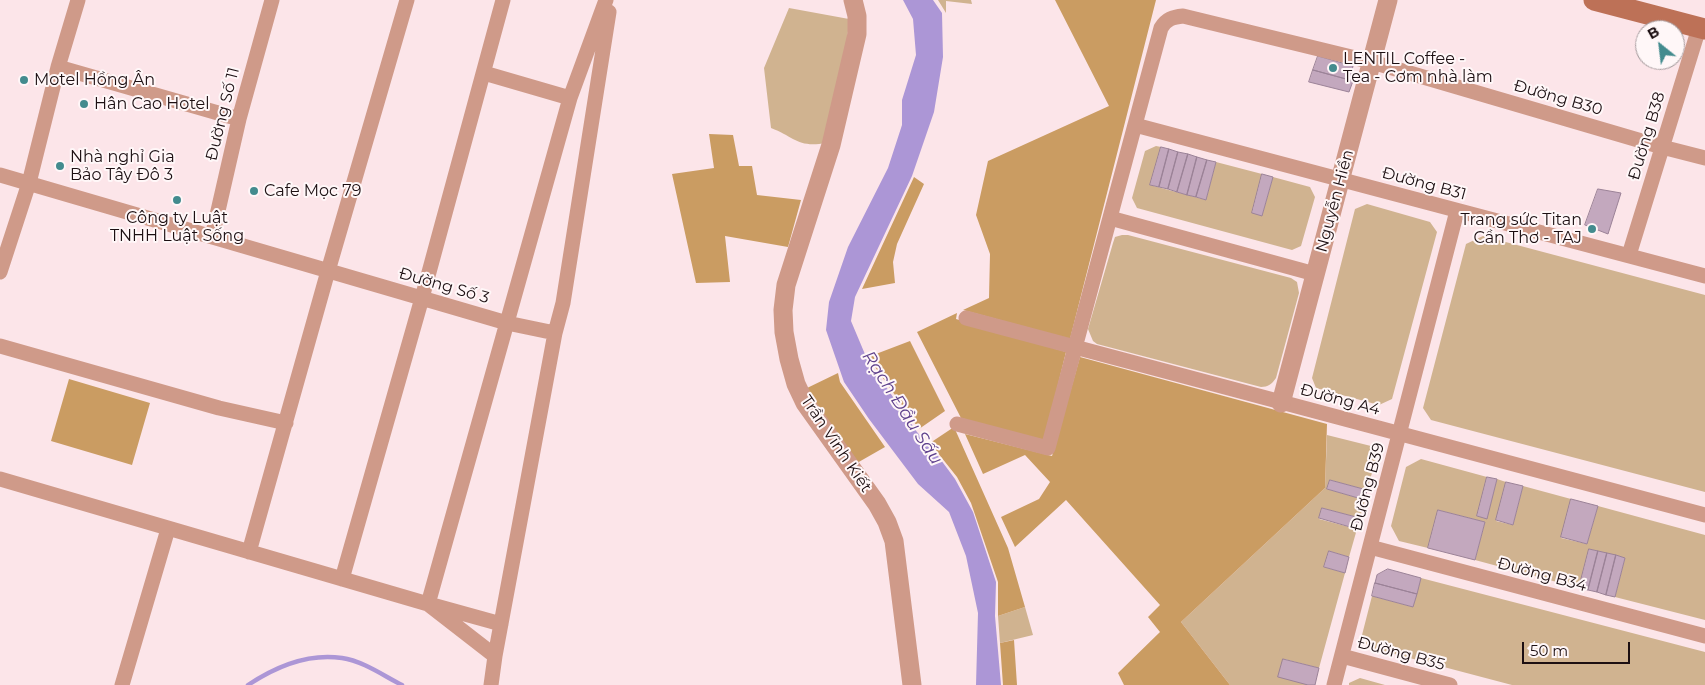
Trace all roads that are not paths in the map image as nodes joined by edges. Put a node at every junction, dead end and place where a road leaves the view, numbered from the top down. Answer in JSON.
{"nodes":[{"id":1,"x":78,"y":0,"type":"edge"},
{"id":2,"x":272,"y":0,"type":"edge"},
{"id":3,"x":408,"y":0,"type":"edge"},
{"id":4,"x":503,"y":0,"type":"edge"},
{"id":5,"x":606,"y":0,"type":"edge"},
{"id":6,"x":611,"y":0,"type":"edge"},
{"id":7,"x":853,"y":0,"type":"edge"},
{"id":8,"x":1388,"y":0,"type":"edge"},
{"id":9,"x":1594,"y":0,"type":"edge"},
{"id":10,"x":1636,"y":0,"type":"edge"},
{"id":11,"x":1703,"y":25,"type":"edge"},
{"id":12,"x":1372,"y":62,"type":"junction"},
{"id":13,"x":58,"y":67,"type":"junction"},
{"id":14,"x":484,"y":73,"type":"junction"},
{"id":15,"x":570,"y":98,"type":"junction"},
{"id":16,"x":239,"y":119,"type":"junction"},
{"id":17,"x":1135,"y":125,"type":"junction"},
{"id":18,"x":1662,"y":147,"type":"junction"},
{"id":19,"x":1705,"y":158,"type":"edge"},
{"id":20,"x":0,"y":175,"type":"edge"},
{"id":21,"x":1340,"y":180,"type":"junction"},
{"id":22,"x":29,"y":183,"type":"junction"},
{"id":23,"x":1457,"y":211,"type":"junction"},
{"id":24,"x":1110,"y":218,"type":"junction"},
{"id":25,"x":212,"y":237,"type":"junction"},
{"id":26,"x":1629,"y":255,"type":"junction"},
{"id":27,"x":328,"y":271,"type":"junction"},
{"id":28,"x":0,"y":272,"type":"edge"},
{"id":29,"x":1315,"y":274,"type":"junction"},
{"id":30,"x":1705,"y":276,"type":"edge"},
{"id":31,"x":422,"y":298,"type":"junction"},
{"id":32,"x":966,"y":318,"type":"dead end"},
{"id":33,"x":507,"y":323,"type":"junction"},
{"id":34,"x":556,"y":333,"type":"junction"},
{"id":35,"x":0,"y":346,"type":"edge"},
{"id":36,"x":1075,"y":348,"type":"junction"},
{"id":37,"x":1281,"y":403,"type":"junction"},
{"id":38,"x":286,"y":423,"type":"junction"},
{"id":39,"x":957,"y":424,"type":"dead end"},
{"id":40,"x":1400,"y":435,"type":"junction"},
{"id":41,"x":0,"y":479,"type":"edge"},
{"id":42,"x":1705,"y":515,"type":"edge"},
{"id":43,"x":168,"y":529,"type":"junction"},
{"id":44,"x":1370,"y":547,"type":"junction"},
{"id":45,"x":249,"y":552,"type":"junction"},
{"id":46,"x":342,"y":579,"type":"junction"},
{"id":47,"x":428,"y":604,"type":"junction"},
{"id":48,"x":501,"y":624,"type":"junction"},
{"id":49,"x":1705,"y":636,"type":"edge"},
{"id":50,"x":495,"y":656,"type":"junction"},
{"id":51,"x":1342,"y":656,"type":"junction"},
{"id":52,"x":122,"y":685,"type":"edge"},
{"id":53,"x":491,"y":685,"type":"edge"},
{"id":54,"x":912,"y":685,"type":"edge"},
{"id":55,"x":1334,"y":685,"type":"edge"},
{"id":56,"x":1450,"y":685,"type":"edge"}],
"edges":[{"from":1,"to":13,"type":"street"},
{"from":2,"to":16,"type":"street","name":"Đường Số 11"},
{"from":3,"to":27,"type":"street"},
{"from":4,"to":14,"type":"street"},
{"from":5,"to":15,"type":"street"},
{"from":6,"to":34,"type":"street"},
{"from":7,"to":54,"type":"street","name":"Trần Vĩnh Kiết"},
{"from":8,"to":12,"type":"street","name":"Nguyễn Hiền"},
{"from":9,"to":11,"type":"main road"},
{"from":10,"to":11,"type":"main road"},
{"from":11,"to":18,"type":"street","name":"Đường B38"},
{"from":12,"to":17,"type":"street","name":"Đường B30"},
{"from":12,"to":18,"type":"street","name":"Đường B30"},
{"from":12,"to":21,"type":"street","name":"Nguyễn Hiền"},
{"from":13,"to":16,"type":"street"},
{"from":13,"to":22,"type":"street"},
{"from":14,"to":15,"type":"street"},
{"from":14,"to":31,"type":"street"},
{"from":15,"to":33,"type":"street"},
{"from":16,"to":25,"type":"street","name":"Đường Số 11"},
{"from":17,"to":21,"type":"street","name":"Đường B31"},
{"from":17,"to":24,"type":"street"},
{"from":18,"to":19,"type":"street","name":"Đường B30"},
{"from":18,"to":26,"type":"street","name":"Đường B38"},
{"from":20,"to":22,"type":"street","name":"Đường Số 3"},
{"from":21,"to":23,"type":"street","name":"Đường B31"},
{"from":21,"to":29,"type":"street","name":"Nguyễn Hiền"},
{"from":22,"to":25,"type":"street","name":"Đường Số 3"},
{"from":22,"to":28,"type":"street"},
{"from":23,"to":26,"type":"street","name":"Đường B31"},
{"from":23,"to":40,"type":"street","name":"Đường B39"},
{"from":24,"to":29,"type":"street"},
{"from":24,"to":36,"type":"street"},
{"from":25,"to":27,"type":"street","name":"Đường Số 3"},
{"from":26,"to":30,"type":"street","name":"Đường B31"},
{"from":27,"to":31,"type":"street","name":"Đường Số 3"},
{"from":27,"to":38,"type":"street"},
{"from":29,"to":37,"type":"street","name":"Nguyễn Hiền"},
{"from":31,"to":33,"type":"street","name":"Đường Số 3"},
{"from":31,"to":46,"type":"street"},
{"from":32,"to":36,"type":"street","name":"Đường A4"},
{"from":33,"to":34,"type":"street","name":"Đường Số 3"},
{"from":33,"to":47,"type":"street"},
{"from":34,"to":48,"type":"street"},
{"from":35,"to":38,"type":"street"},
{"from":36,"to":37,"type":"street","name":"Đường A4"},
{"from":36,"to":39,"type":"street"},
{"from":37,"to":40,"type":"street","name":"Đường A4"},
{"from":38,"to":45,"type":"street"},
{"from":40,"to":42,"type":"street","name":"Đường A4"},
{"from":40,"to":44,"type":"street","name":"Đường B39"},
{"from":41,"to":43,"type":"street"},
{"from":43,"to":45,"type":"street"},
{"from":43,"to":52,"type":"street"},
{"from":44,"to":49,"type":"street","name":"Đường B34"},
{"from":44,"to":51,"type":"street","name":"Đường B39"},
{"from":45,"to":46,"type":"street"},
{"from":46,"to":47,"type":"street"},
{"from":47,"to":48,"type":"street"},
{"from":47,"to":50,"type":"street"},
{"from":48,"to":50,"type":"street"},
{"from":50,"to":53,"type":"street"},
{"from":51,"to":55,"type":"street","name":"Đường B39"},
{"from":51,"to":56,"type":"street","name":"Đường B35"}]}
